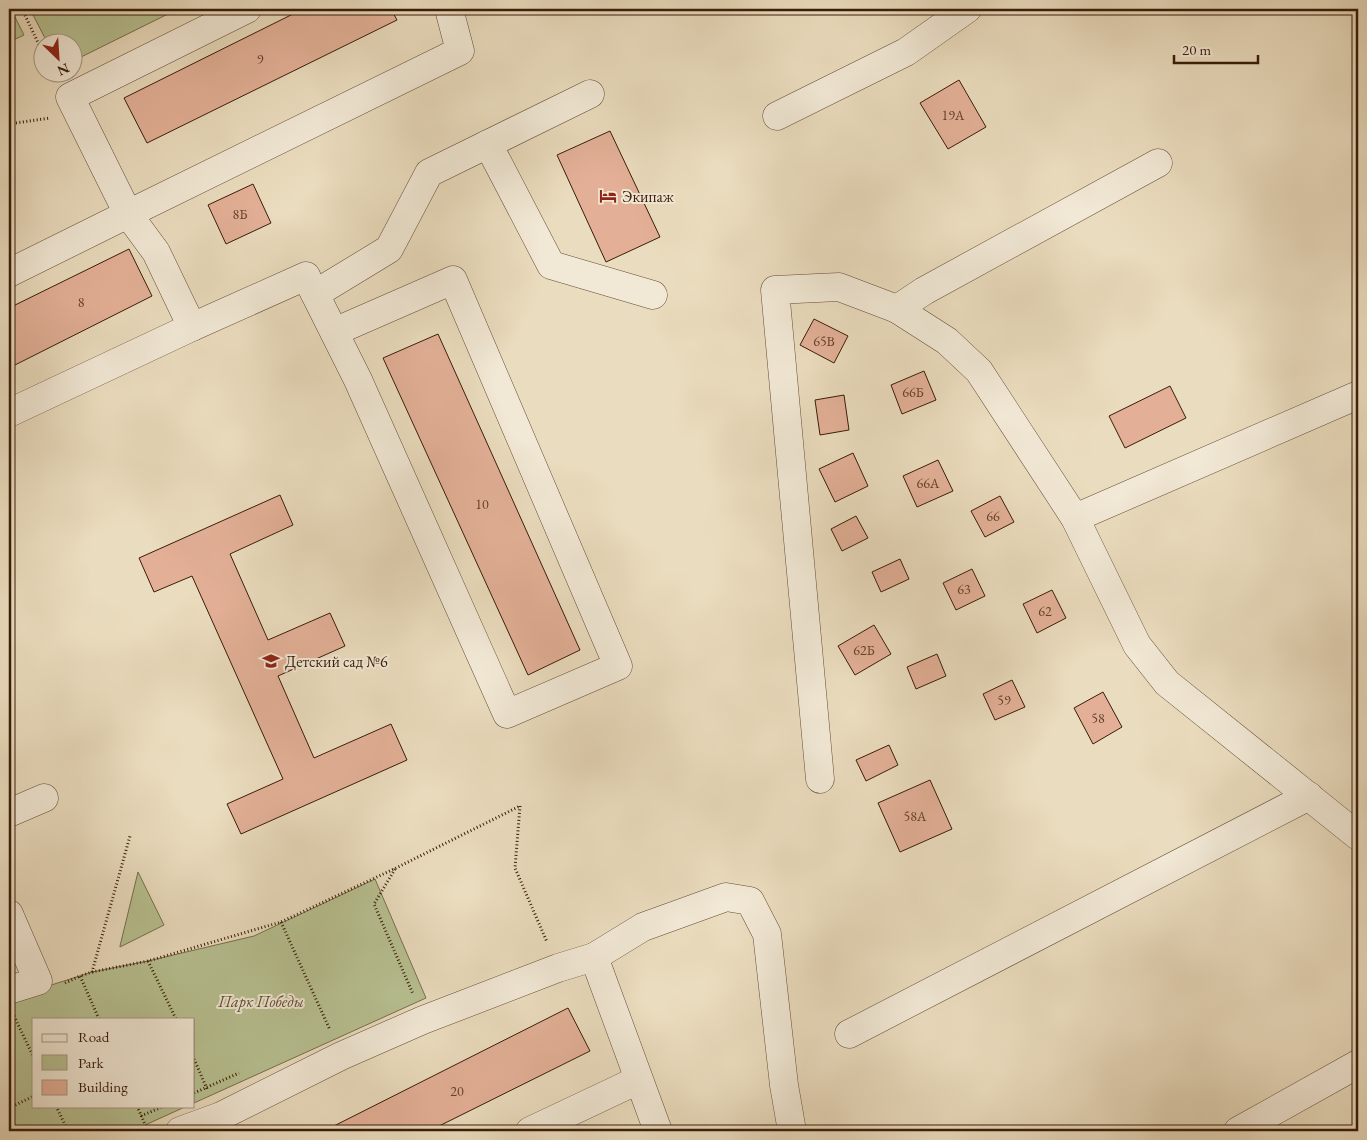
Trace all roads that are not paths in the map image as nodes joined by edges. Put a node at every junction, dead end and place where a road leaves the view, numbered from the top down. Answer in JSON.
{"nodes":[{"id":1,"x":248,"y":9,"type":"edge"},
{"id":2,"x":449,"y":9,"type":"edge"},
{"id":3,"x":967,"y":9,"type":"edge"},
{"id":4,"x":590,"y":94,"type":"dead end"},
{"id":5,"x":777,"y":116,"type":"dead end"},
{"id":6,"x":488,"y":144,"type":"junction"},
{"id":7,"x":1158,"y":164,"type":"dead end"},
{"id":8,"x":128,"y":214,"type":"junction"},
{"id":9,"x":9,"y":273,"type":"edge"},
{"id":10,"x":315,"y":294,"type":"junction"},
{"id":11,"x":653,"y":295,"type":"dead end"},
{"id":12,"x":897,"y":309,"type":"junction"},
{"id":13,"x":192,"y":327,"type":"junction"},
{"id":14,"x":334,"y":332,"type":"junction"},
{"id":15,"x":1358,"y":395,"type":"edge"},
{"id":16,"x":9,"y":414,"type":"edge"},
{"id":17,"x":1075,"y":518,"type":"junction"},
{"id":18,"x":820,"y":780,"type":"dead end"},
{"id":19,"x":1309,"y":796,"type":"junction"},
{"id":20,"x":44,"y":798,"type":"dead end"},
{"id":21,"x":9,"y":813,"type":"edge"},
{"id":22,"x":1355,"y":828,"type":"edge"},
{"id":23,"x":9,"y":914,"type":"edge"},
{"id":24,"x":594,"y":957,"type":"junction"},
{"id":25,"x":12,"y":1003,"type":"edge"},
{"id":26,"x":849,"y":1034,"type":"dead end"},
{"id":27,"x":1358,"y":1064,"type":"edge"},
{"id":28,"x":638,"y":1080,"type":"junction"},
{"id":29,"x":216,"y":1122,"type":"edge"},
{"id":30,"x":180,"y":1131,"type":"edge"},
{"id":31,"x":530,"y":1131,"type":"edge"},
{"id":32,"x":658,"y":1131,"type":"edge"},
{"id":33,"x":792,"y":1131,"type":"edge"},
{"id":34,"x":1238,"y":1131,"type":"edge"}],
"edges":[{"from":1,"to":8,"type":"lane"},
{"from":2,"to":8,"type":"lane"},
{"from":3,"to":5,"type":"lane"},
{"from":4,"to":6,"type":"lane"},
{"from":6,"to":10,"type":"lane"},
{"from":6,"to":11,"type":"lane"},
{"from":7,"to":12,"type":"lane"},
{"from":8,"to":9,"type":"lane"},
{"from":8,"to":13,"type":"lane"},
{"from":10,"to":13,"type":"lane"},
{"from":10,"to":14,"type":"lane"},
{"from":12,"to":17,"type":"lane"},
{"from":12,"to":18,"type":"lane"},
{"from":13,"to":16,"type":"lane"},
{"from":14,"to":14,"type":"lane"},
{"from":15,"to":17,"type":"lane"},
{"from":17,"to":19,"type":"lane"},
{"from":19,"to":22,"type":"lane"},
{"from":19,"to":26,"type":"lane"},
{"from":20,"to":21,"type":"lane"},
{"from":23,"to":25,"type":"lane"},
{"from":24,"to":28,"type":"lane"},
{"from":24,"to":29,"type":"lane"},
{"from":24,"to":33,"type":"lane"},
{"from":27,"to":34,"type":"lane"},
{"from":28,"to":31,"type":"lane"},
{"from":28,"to":32,"type":"lane"},
{"from":29,"to":30,"type":"lane"}]}
